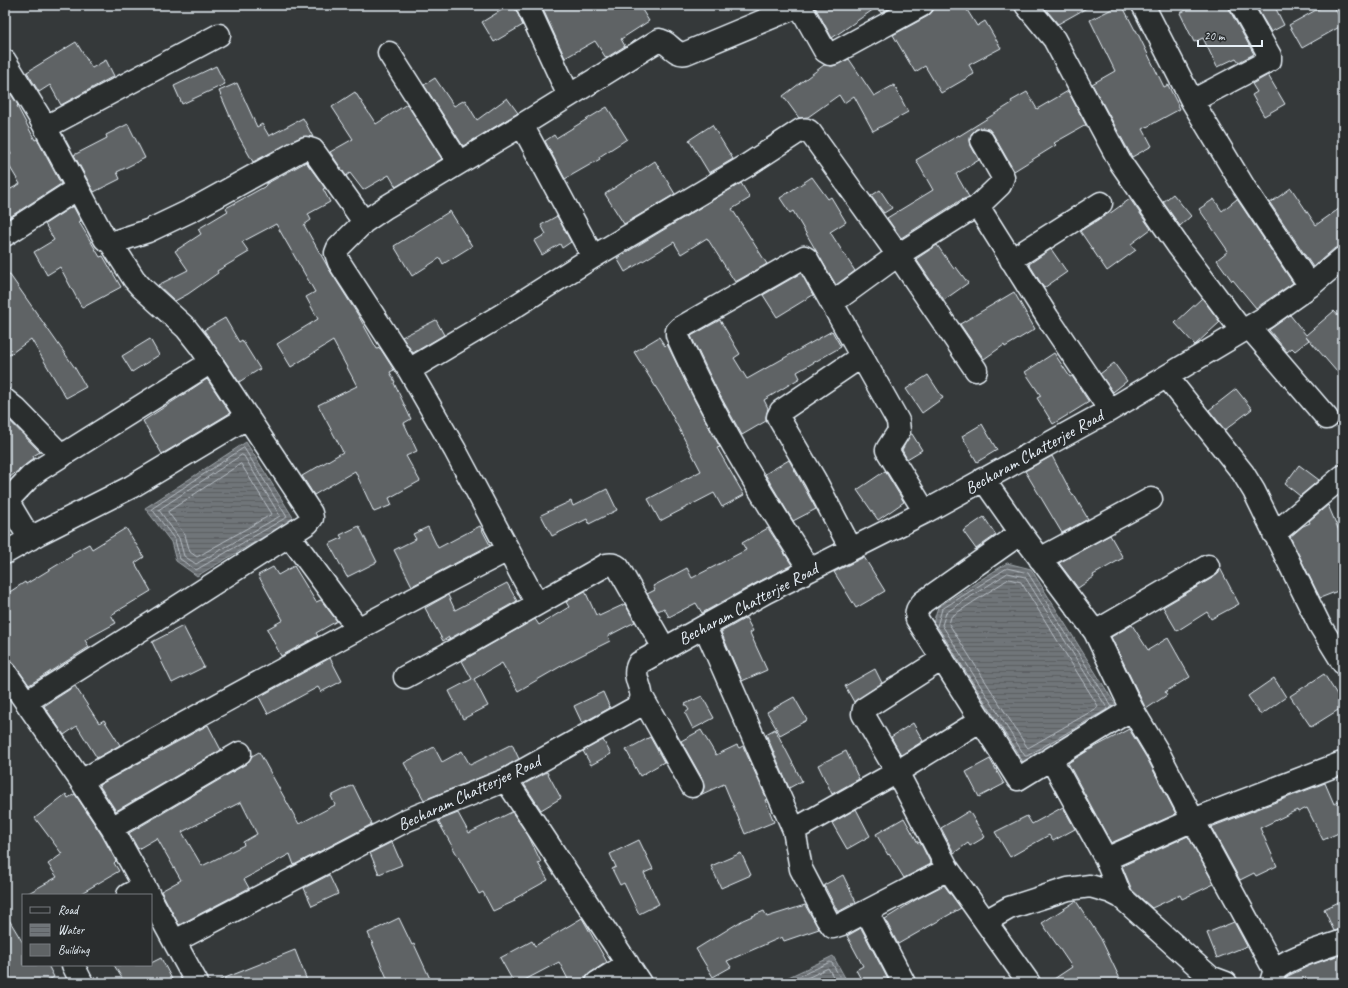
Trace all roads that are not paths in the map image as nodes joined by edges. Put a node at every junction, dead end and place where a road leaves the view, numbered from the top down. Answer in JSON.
{"nodes":[{"id":1,"x":527,"y":5,"type":"edge"},
{"id":2,"x":922,"y":5,"type":"edge"},
{"id":3,"x":1026,"y":5,"type":"edge"},
{"id":4,"x":1143,"y":5,"type":"edge"},
{"id":5,"x":1241,"y":5,"type":"edge"},
{"id":6,"x":797,"y":6,"type":"edge"},
{"id":7,"x":219,"y":35,"type":"dead end"},
{"id":8,"x":389,"y":53,"type":"dead end"},
{"id":9,"x":5,"y":61,"type":"edge"},
{"id":10,"x":569,"y":96,"type":"junction"},
{"id":11,"x":1192,"y":101,"type":"junction"},
{"id":12,"x":522,"y":125,"type":"junction"},
{"id":13,"x":46,"y":127,"type":"junction"},
{"id":14,"x":982,"y":140,"type":"dead end"},
{"id":15,"x":459,"y":163,"type":"junction"},
{"id":16,"x":78,"y":188,"type":"junction"},
{"id":17,"x":1101,"y":203,"type":"dead end"},
{"id":18,"x":976,"y":208,"type":"junction"},
{"id":19,"x":364,"y":222,"type":"junction"},
{"id":20,"x":5,"y":235,"type":"edge"},
{"id":21,"x":111,"y":243,"type":"junction"},
{"id":22,"x":898,"y":255,"type":"junction"},
{"id":23,"x":593,"y":257,"type":"junction"},
{"id":24,"x":1343,"y":258,"type":"edge"},
{"id":25,"x":1011,"y":260,"type":"junction"},
{"id":26,"x":1310,"y":286,"type":"junction"},
{"id":27,"x":832,"y":303,"type":"junction"},
{"id":28,"x":1246,"y":329,"type":"junction"},
{"id":29,"x":862,"y":356,"type":"junction"},
{"id":30,"x":211,"y":362,"type":"junction"},
{"id":31,"x":409,"y":370,"type":"junction"},
{"id":32,"x":976,"y":370,"type":"dead end"},
{"id":33,"x":1167,"y":377,"type":"junction"},
{"id":34,"x":5,"y":400,"type":"edge"},
{"id":35,"x":1110,"y":410,"type":"junction"},
{"id":36,"x":248,"y":417,"type":"junction"},
{"id":37,"x":1327,"y":418,"type":"dead end"},
{"id":38,"x":62,"y":456,"type":"junction"},
{"id":39,"x":1343,"y":476,"type":"edge"},
{"id":40,"x":983,"y":479,"type":"junction"},
{"id":41,"x":6,"y":499,"type":"edge"},
{"id":42,"x":1151,"y":499,"type":"dead end"},
{"id":43,"x":925,"y":512,"type":"junction"},
{"id":44,"x":1021,"y":533,"type":"junction"},
{"id":45,"x":1274,"y":534,"type":"junction"},
{"id":46,"x":289,"y":535,"type":"junction"},
{"id":47,"x":30,"y":539,"type":"junction"},
{"id":48,"x":852,"y":549,"type":"junction"},
{"id":49,"x":508,"y":550,"type":"junction"},
{"id":50,"x":5,"y":553,"type":"edge"},
{"id":51,"x":1040,"y":558,"type":"junction"},
{"id":52,"x":1208,"y":566,"type":"dead end"},
{"id":53,"x":810,"y":570,"type":"junction"},
{"id":54,"x":537,"y":604,"type":"junction"},
{"id":55,"x":704,"y":627,"type":"junction"},
{"id":56,"x":358,"y":629,"type":"junction"},
{"id":57,"x":1095,"y":632,"type":"junction"},
{"id":58,"x":664,"y":648,"type":"junction"},
{"id":59,"x":942,"y":659,"type":"junction"},
{"id":60,"x":1343,"y":663,"type":"edge"},
{"id":61,"x":5,"y":672,"type":"edge"},
{"id":62,"x":405,"y":677,"type":"dead end"},
{"id":63,"x":642,"y":697,"type":"junction"},
{"id":64,"x":26,"y":702,"type":"junction"},
{"id":65,"x":1132,"y":709,"type":"junction"},
{"id":66,"x":981,"y":720,"type":"junction"},
{"id":67,"x":240,"y":753,"type":"dead end"},
{"id":68,"x":1051,"y":759,"type":"junction"},
{"id":69,"x":1342,"y":763,"type":"edge"},
{"id":70,"x":897,"y":772,"type":"junction"},
{"id":71,"x":506,"y":780,"type":"junction"},
{"id":72,"x":81,"y":782,"type":"junction"},
{"id":73,"x":692,"y":786,"type":"dead end"},
{"id":74,"x":1193,"y":820,"type":"junction"},
{"id":75,"x":112,"y":828,"type":"junction"},
{"id":76,"x":794,"y":830,"type":"junction"},
{"id":77,"x":1106,"y":859,"type":"junction"},
{"id":78,"x":948,"y":869,"type":"junction"},
{"id":79,"x":143,"y":894,"type":"edge"},
{"id":80,"x":1121,"y":897,"type":"junction"},
{"id":81,"x":152,"y":907,"type":"edge"},
{"id":82,"x":866,"y":912,"type":"junction"},
{"id":83,"x":986,"y":921,"type":"junction"},
{"id":84,"x":172,"y":935,"type":"junction"},
{"id":85,"x":1343,"y":941,"type":"edge"},
{"id":86,"x":628,"y":964,"type":"junction"},
{"id":87,"x":74,"y":966,"type":"edge"},
{"id":88,"x":1273,"y":977,"type":"edge"},
{"id":89,"x":82,"y":983,"type":"edge"},
{"id":90,"x":197,"y":983,"type":"edge"},
{"id":91,"x":597,"y":983,"type":"edge"},
{"id":92,"x":640,"y":983,"type":"edge"},
{"id":93,"x":904,"y":983,"type":"edge"},
{"id":94,"x":1029,"y":983,"type":"edge"},
{"id":95,"x":1226,"y":983,"type":"edge"}],
"edges":[{"from":1,"to":10,"type":"street"},
{"from":2,"to":6,"type":"street"},
{"from":3,"to":28,"type":"street"},
{"from":4,"to":11,"type":"street"},
{"from":5,"to":11,"type":"street"},
{"from":6,"to":10,"type":"street"},
{"from":7,"to":13,"type":"street"},
{"from":8,"to":15,"type":"street"},
{"from":9,"to":13,"type":"street"},
{"from":10,"to":12,"type":"street"},
{"from":11,"to":26,"type":"street"},
{"from":12,"to":15,"type":"street"},
{"from":12,"to":23,"type":"street"},
{"from":13,"to":16,"type":"street"},
{"from":14,"to":18,"type":"street"},
{"from":15,"to":19,"type":"street"},
{"from":16,"to":20,"type":"street"},
{"from":16,"to":21,"type":"street"},
{"from":17,"to":25,"type":"street"},
{"from":18,"to":22,"type":"street"},
{"from":18,"to":25,"type":"street"},
{"from":19,"to":21,"type":"street"},
{"from":19,"to":31,"type":"street"},
{"from":21,"to":30,"type":"street"},
{"from":22,"to":23,"type":"street"},
{"from":22,"to":27,"type":"street"},
{"from":22,"to":32,"type":"street"},
{"from":23,"to":31,"type":"street"},
{"from":24,"to":26,"type":"street","name":"Becharam Chatterjee Road"},
{"from":25,"to":35,"type":"street"},
{"from":26,"to":28,"type":"street","name":"Becharam Chatterjee Road"},
{"from":27,"to":29,"type":"street"},
{"from":27,"to":53,"type":"street"},
{"from":28,"to":33,"type":"street","name":"Becharam Chatterjee Road"},
{"from":28,"to":37,"type":"street"},
{"from":29,"to":43,"type":"street"},
{"from":29,"to":48,"type":"street"},
{"from":30,"to":36,"type":"street"},
{"from":30,"to":38,"type":"street"},
{"from":31,"to":49,"type":"street"},
{"from":33,"to":35,"type":"street","name":"Becharam Chatterjee Road"},
{"from":33,"to":45,"type":"street"},
{"from":34,"to":38,"type":"street"},
{"from":35,"to":40,"type":"street","name":"Becharam Chatterjee Road"},
{"from":36,"to":46,"type":"street"},
{"from":36,"to":47,"type":"street"},
{"from":38,"to":41,"type":"street"},
{"from":39,"to":45,"type":"street"},
{"from":40,"to":43,"type":"street","name":"Becharam Chatterjee Road"},
{"from":40,"to":44,"type":"street"},
{"from":41,"to":47,"type":"street"},
{"from":42,"to":51,"type":"street"},
{"from":43,"to":48,"type":"street","name":"Becharam Chatterjee Road"},
{"from":44,"to":51,"type":"street"},
{"from":44,"to":59,"type":"street"},
{"from":45,"to":60,"type":"street"},
{"from":46,"to":56,"type":"street"},
{"from":46,"to":64,"type":"street"},
{"from":47,"to":50,"type":"street"},
{"from":48,"to":53,"type":"street","name":"Becharam Chatterjee Road"},
{"from":49,"to":54,"type":"street"},
{"from":49,"to":56,"type":"street"},
{"from":51,"to":57,"type":"street"},
{"from":52,"to":57,"type":"street"},
{"from":53,"to":55,"type":"street","name":"Becharam Chatterjee Road"},
{"from":54,"to":58,"type":"street"},
{"from":54,"to":62,"type":"street"},
{"from":55,"to":58,"type":"street","name":"Becharam Chatterjee Road"},
{"from":55,"to":76,"type":"street"},
{"from":56,"to":72,"type":"street"},
{"from":57,"to":65,"type":"street"},
{"from":58,"to":63,"type":"street","name":"Becharam Chatterjee Road"},
{"from":59,"to":66,"type":"street"},
{"from":59,"to":70,"type":"street"},
{"from":61,"to":64,"type":"street"},
{"from":63,"to":71,"type":"street","name":"Becharam Chatterjee Road"},
{"from":63,"to":73,"type":"street"},
{"from":64,"to":72,"type":"street"},
{"from":65,"to":68,"type":"street"},
{"from":65,"to":74,"type":"street"},
{"from":66,"to":68,"type":"street"},
{"from":66,"to":70,"type":"street"},
{"from":67,"to":75,"type":"street"},
{"from":68,"to":77,"type":"street"},
{"from":69,"to":74,"type":"street"},
{"from":70,"to":76,"type":"street"},
{"from":70,"to":78,"type":"street"},
{"from":71,"to":84,"type":"street","name":"Becharam Chatterjee Road"},
{"from":71,"to":86,"type":"street"},
{"from":72,"to":75,"type":"street"},
{"from":74,"to":77,"type":"street"},
{"from":74,"to":88,"type":"street"},
{"from":75,"to":79,"type":"street"},
{"from":76,"to":82,"type":"street"},
{"from":77,"to":80,"type":"street"},
{"from":78,"to":82,"type":"street"},
{"from":78,"to":83,"type":"street"},
{"from":80,"to":83,"type":"street"},
{"from":80,"to":95,"type":"street"},
{"from":81,"to":84,"type":"street"},
{"from":82,"to":93,"type":"street"},
{"from":83,"to":94,"type":"street"},
{"from":84,"to":90,"type":"street"},
{"from":85,"to":88,"type":"street"},
{"from":86,"to":91,"type":"street"},
{"from":86,"to":92,"type":"street"},
{"from":87,"to":89,"type":"street"}]}
